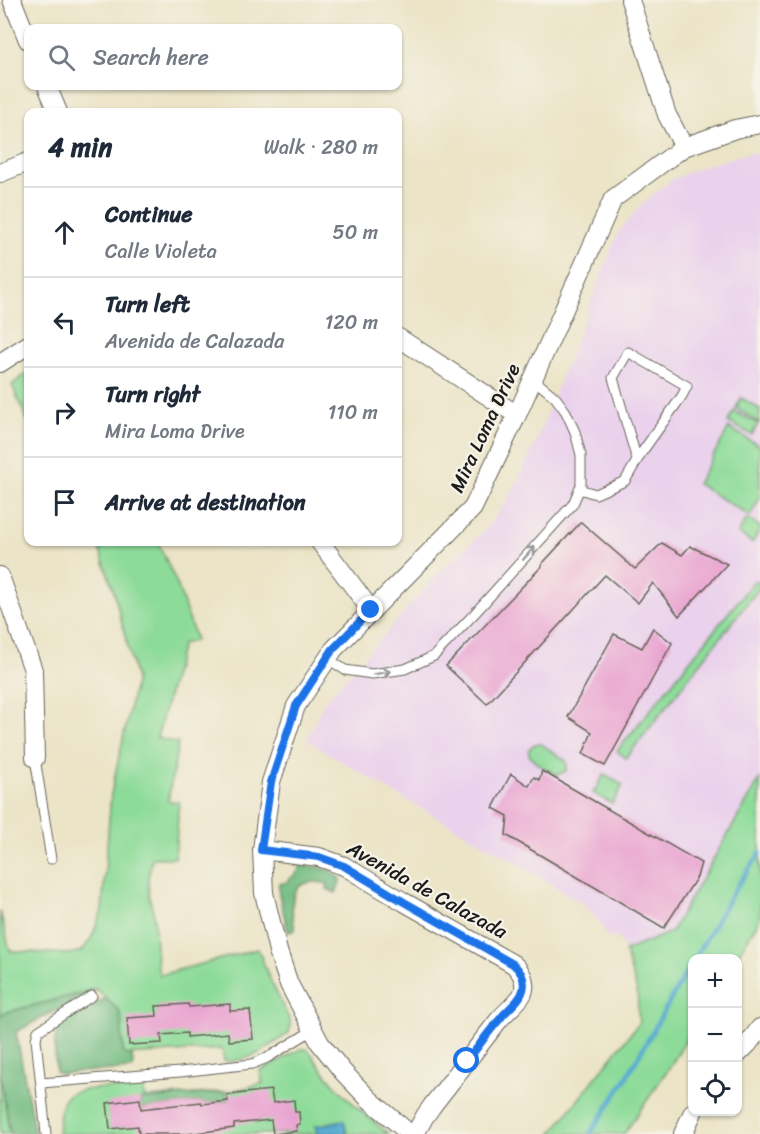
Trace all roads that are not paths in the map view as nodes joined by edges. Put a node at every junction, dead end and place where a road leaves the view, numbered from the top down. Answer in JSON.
{"nodes":[{"id":1,"x":12,"y":0,"type":"edge"},
{"id":2,"x":630,"y":0,"type":"edge"},
{"id":3,"x":24,"y":30,"type":"edge"},
{"id":4,"x":49,"y":90,"type":"edge"},
{"id":5,"x":56,"y":108,"type":"edge"},
{"id":6,"x":760,"y":124,"type":"edge"},
{"id":7,"x":684,"y":147,"type":"junction"},
{"id":8,"x":24,"y":164,"type":"edge"},
{"id":9,"x":0,"y":173,"type":"edge"},
{"id":10,"x":402,"y":340,"type":"edge"},
{"id":11,"x":24,"y":348,"type":"edge"},
{"id":12,"x":0,"y":363,"type":"edge"},
{"id":13,"x":533,"y":379,"type":"junction"},
{"id":14,"x":517,"y":415,"type":"junction"},
{"id":15,"x":637,"y":460,"type":"junction"},
{"id":16,"x":579,"y":489,"type":"junction"},
{"id":17,"x":323,"y":546,"type":"edge"},
{"id":18,"x":0,"y":576,"type":"edge"},
{"id":19,"x":371,"y":610,"type":"junction"},
{"id":20,"x":327,"y":658,"type":"junction"},
{"id":21,"x":35,"y":758,"type":"joint"},
{"id":22,"x":261,"y":850,"type":"junction"},
{"id":23,"x":51,"y":859,"type":"dead end"},
{"id":24,"x":92,"y":996,"type":"dead end"},
{"id":25,"x":760,"y":1028,"type":"edge"},
{"id":26,"x":313,"y":1030,"type":"junction"},
{"id":27,"x":742,"y":1050,"type":"edge"},
{"id":28,"x":41,"y":1083,"type":"junction"},
{"id":29,"x":691,"y":1116,"type":"edge"},
{"id":30,"x":46,"y":1134,"type":"edge"},
{"id":31,"x":410,"y":1134,"type":"edge"},
{"id":32,"x":416,"y":1134,"type":"edge"},
{"id":33,"x":683,"y":1134,"type":"edge"}],
"edges":[{"from":1,"to":3,"type":"street"},
{"from":2,"to":7,"type":"street"},
{"from":4,"to":5,"type":"street"},
{"from":6,"to":7,"type":"street","name":"Mira Loma Drive"},
{"from":7,"to":13,"type":"street","name":"Mira Loma Drive"},
{"from":8,"to":9,"type":"street"},
{"from":10,"to":14,"type":"street"},
{"from":11,"to":12,"type":"street"},
{"from":13,"to":14,"type":"street","name":"Mira Loma Drive"},
{"from":13,"to":16,"type":"lane"},
{"from":14,"to":19,"type":"street","name":"Mira Loma Drive"},
{"from":15,"to":15,"type":"lane"},
{"from":15,"to":16,"type":"lane"},
{"from":20,"to":16,"type":"lane","one_way":true},
{"from":17,"to":19,"type":"street"},
{"from":18,"to":21,"type":"street"},
{"from":19,"to":20,"type":"street","name":"Mira Loma Drive"},
{"from":20,"to":22,"type":"street","name":"Mira Loma Drive"},
{"from":21,"to":23,"type":"lane"},
{"from":22,"to":26,"type":"street","name":"Mira Loma Drive"},
{"from":22,"to":32,"type":"street","name":"Avenida de Calazada"},
{"from":24,"to":28,"type":"lane"},
{"from":25,"to":27,"type":"street"},
{"from":26,"to":28,"type":"lane"},
{"from":26,"to":31,"type":"street","name":"Mira Loma Drive"},
{"from":28,"to":30,"type":"lane"},
{"from":29,"to":33,"type":"street"}]}
